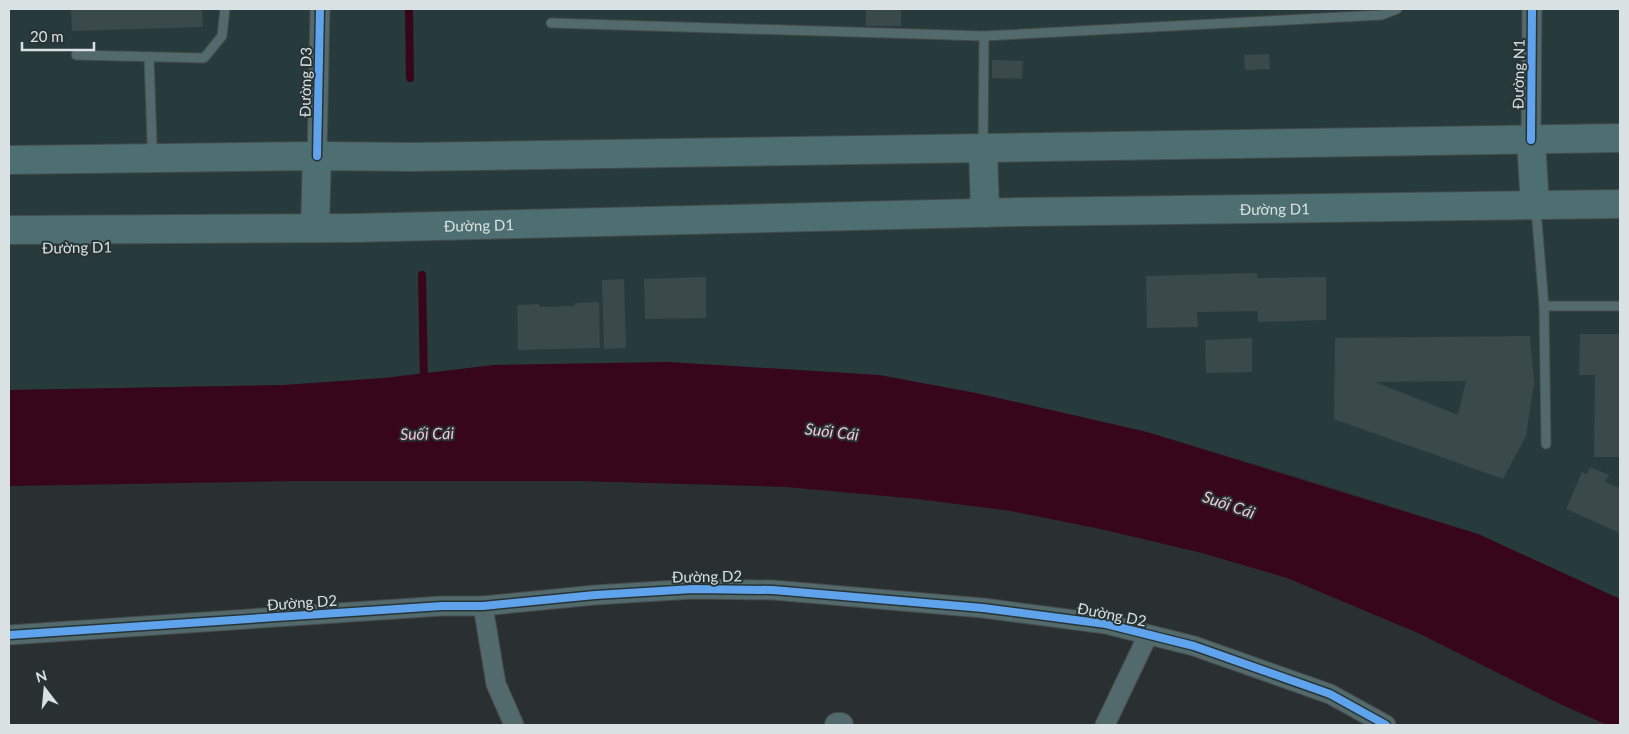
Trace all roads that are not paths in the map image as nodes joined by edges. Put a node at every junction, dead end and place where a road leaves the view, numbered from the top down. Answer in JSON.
{"nodes":[{"id":1,"x":225,"y":9,"type":"edge"},
{"id":2,"x":320,"y":9,"type":"edge"},
{"id":3,"x":1397,"y":9,"type":"edge"},
{"id":4,"x":1532,"y":9,"type":"edge"},
{"id":5,"x":552,"y":23,"type":"dead end"},
{"id":6,"x":984,"y":36,"type":"junction"},
{"id":7,"x":76,"y":56,"type":"dead end"},
{"id":8,"x":149,"y":57,"type":"junction"},
{"id":9,"x":1620,"y":138,"type":"edge"},
{"id":10,"x":1531,"y":140,"type":"junction"},
{"id":11,"x":152,"y":143,"type":"junction"},
{"id":12,"x":9,"y":144,"type":"edge"},
{"id":13,"x":982,"y":148,"type":"junction"},
{"id":14,"x":317,"y":156,"type":"junction"},
{"id":15,"x":195,"y":157,"type":"junction"},
{"id":16,"x":9,"y":160,"type":"edge"},
{"id":17,"x":1620,"y":204,"type":"edge"},
{"id":18,"x":1535,"y":206,"type":"junction"},
{"id":19,"x":985,"y":214,"type":"junction"},
{"id":20,"x":315,"y":227,"type":"junction"},
{"id":21,"x":231,"y":228,"type":"junction"},
{"id":22,"x":9,"y":230,"type":"edge"},
{"id":23,"x":9,"y":248,"type":"edge"},
{"id":24,"x":1544,"y":306,"type":"junction"},
{"id":25,"x":1620,"y":306,"type":"edge"},
{"id":26,"x":1546,"y":444,"type":"dead end"},
{"id":27,"x":483,"y":606,"type":"junction"},
{"id":28,"x":9,"y":635,"type":"edge"},
{"id":29,"x":1148,"y":635,"type":"junction"},
{"id":30,"x":514,"y":725,"type":"edge"},
{"id":31,"x":837,"y":725,"type":"edge"},
{"id":32,"x":841,"y":725,"type":"edge"},
{"id":33,"x":1105,"y":725,"type":"edge"},
{"id":34,"x":1386,"y":725,"type":"edge"}],
"edges":[{"from":1,"to":8,"type":"lane"},
{"from":2,"to":14,"type":"street","name":"Đường D3"},
{"from":3,"to":6,"type":"lane"},
{"from":4,"to":10,"type":"street","name":"Đường N1"},
{"from":5,"to":6,"type":"lane"},
{"from":6,"to":13,"type":"lane"},
{"from":7,"to":8,"type":"lane"},
{"from":8,"to":11,"type":"lane"},
{"from":9,"to":10,"type":"main road"},
{"from":10,"to":13,"type":"main road"},
{"from":10,"to":18,"type":"main road"},
{"from":11,"to":12,"type":"main road"},
{"from":11,"to":15,"type":"main road"},
{"from":13,"to":14,"type":"main road"},
{"from":13,"to":19,"type":"main road"},
{"from":14,"to":15,"type":"main road"},
{"from":14,"to":20,"type":"main road"},
{"from":15,"to":16,"type":"main road"},
{"from":17,"to":18,"type":"main road","name":"Đường D1"},
{"from":18,"to":19,"type":"main road","name":"Đường D1"},
{"from":18,"to":24,"type":"lane"},
{"from":19,"to":20,"type":"main road","name":"Đường D1"},
{"from":20,"to":21,"type":"main road","name":"Đường D1"},
{"from":21,"to":22,"type":"main road","name":"Đường D1"},
{"from":21,"to":23,"type":"main road","name":"Đường D1"},
{"from":24,"to":25,"type":"lane"},
{"from":24,"to":26,"type":"lane"},
{"from":27,"to":28,"type":"street","name":"Đường D2"},
{"from":27,"to":29,"type":"street","name":"Đường D2"},
{"from":27,"to":30,"type":"street"},
{"from":29,"to":33,"type":"street"},
{"from":29,"to":34,"type":"street","name":"Đường D2"},
{"from":31,"to":32,"type":"street"}]}
